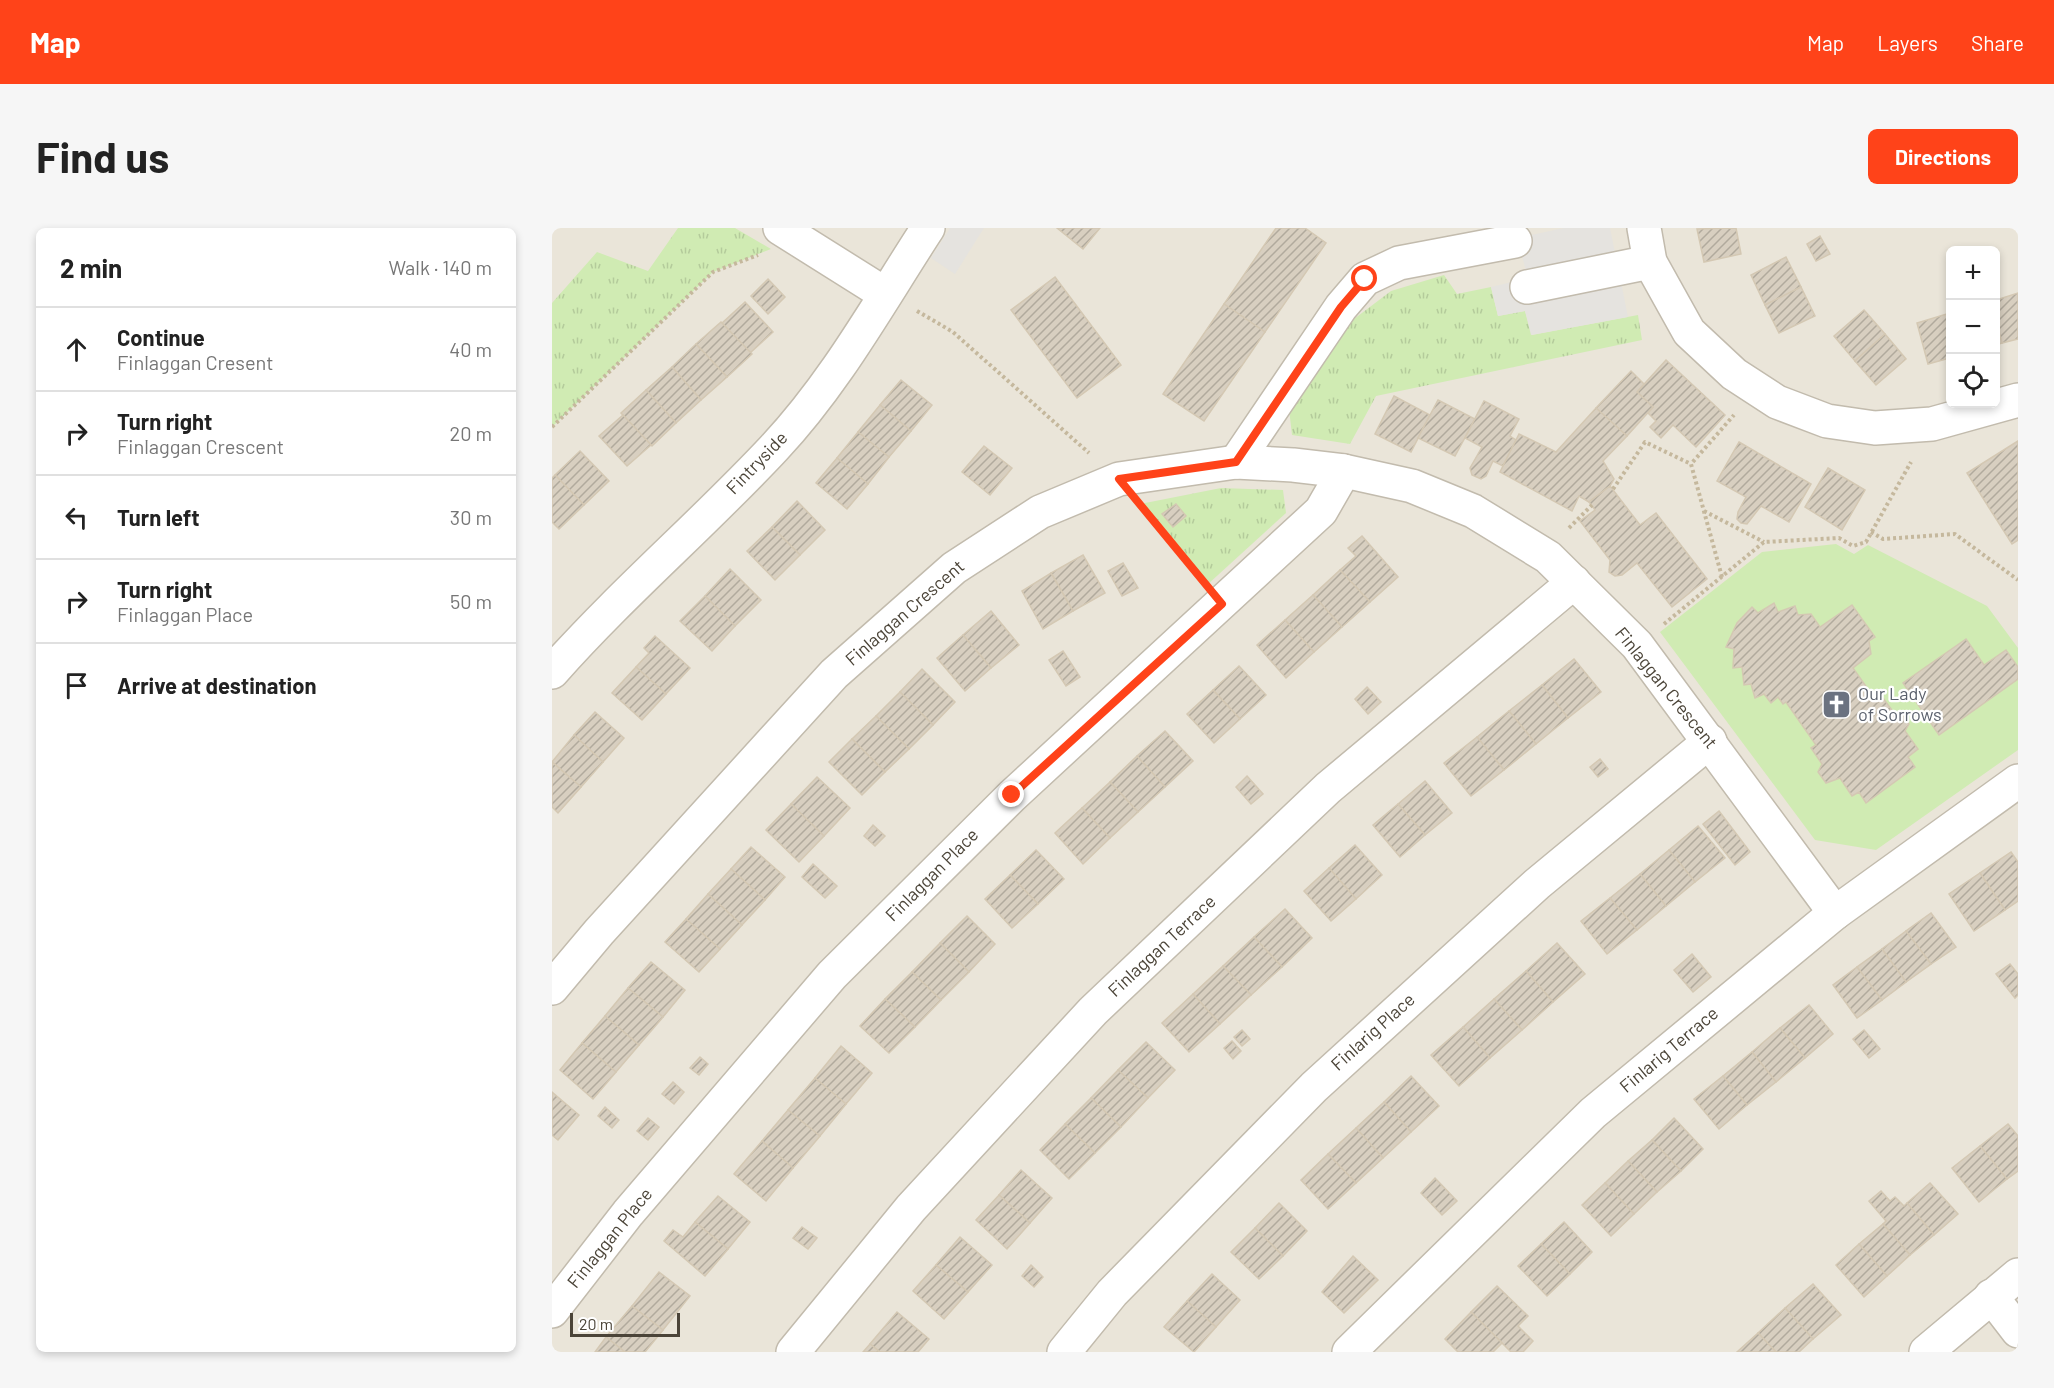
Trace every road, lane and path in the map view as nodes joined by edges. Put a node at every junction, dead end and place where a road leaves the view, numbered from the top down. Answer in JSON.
{"nodes":[{"id":1,"x":928,"y":228,"type":"edge"},
{"id":2,"x":1644,"y":228,"type":"edge"},
{"id":3,"x":789,"y":233,"type":"edge"},
{"id":4,"x":1515,"y":241,"type":"dead end"},
{"id":5,"x":1650,"y":262,"type":"junction"},
{"id":6,"x":1527,"y":287,"type":"dead end"},
{"id":7,"x":885,"y":294,"type":"junction"},
{"id":8,"x":2018,"y":400,"type":"edge"},
{"id":9,"x":1736,"y":413,"type":"dead end"},
{"id":10,"x":552,"y":427,"type":"edge"},
{"id":11,"x":1914,"y":457,"type":"dead end"},
{"id":12,"x":1236,"y":462,"type":"junction"},
{"id":13,"x":1691,"y":464,"type":"junction"},
{"id":14,"x":1344,"y":471,"type":"junction"},
{"id":15,"x":1119,"y":479,"type":"junction"},
{"id":16,"x":1612,"y":489,"type":"dead end"},
{"id":17,"x":1704,"y":511,"type":"junction"},
{"id":18,"x":1871,"y":532,"type":"junction"},
{"id":19,"x":1764,"y":543,"type":"junction"},
{"id":20,"x":1722,"y":577,"type":"junction"},
{"id":21,"x":2018,"y":580,"type":"edge"},
{"id":22,"x":1574,"y":582,"type":"junction"},
{"id":23,"x":1222,"y":604,"type":"junction"},
{"id":24,"x":1636,"y":645,"type":"junction"},
{"id":25,"x":552,"y":672,"type":"edge"},
{"id":26,"x":1710,"y":741,"type":"junction"},
{"id":27,"x":2018,"y":781,"type":"edge"},
{"id":28,"x":1835,"y":913,"type":"junction"},
{"id":29,"x":552,"y":988,"type":"edge"},
{"id":30,"x":2018,"y":1275,"type":"edge"},
{"id":31,"x":1991,"y":1296,"type":"junction"},
{"id":32,"x":552,"y":1311,"type":"edge"},
{"id":33,"x":2018,"y":1331,"type":"edge"},
{"id":34,"x":792,"y":1352,"type":"edge"},
{"id":35,"x":1064,"y":1352,"type":"edge"},
{"id":36,"x":1349,"y":1352,"type":"edge"},
{"id":37,"x":1926,"y":1352,"type":"edge"}],
"edges":[{"from":1,"to":7,"type":"street","name":"Fintryside"},
{"from":2,"to":5,"type":"street"},
{"from":3,"to":7,"type":"street"},
{"from":3,"to":10,"type":"path"},
{"from":4,"to":12,"type":"street"},
{"from":5,"to":6,"type":"street"},
{"from":5,"to":8,"type":"street"},
{"from":7,"to":15,"type":"path"},
{"from":7,"to":25,"type":"street","name":"Fintryside"},
{"from":9,"to":13,"type":"path"},
{"from":11,"to":18,"type":"path"},
{"from":12,"to":14,"type":"street","name":"Finlaggan Crescent"},
{"from":12,"to":15,"type":"street","name":"Finlaggan Crescent"},
{"from":13,"to":16,"type":"path"},
{"from":13,"to":17,"type":"path"},
{"from":14,"to":22,"type":"street","name":"Finlaggan Crescent"},
{"from":14,"to":23,"type":"street","name":"Finlaggan Place"},
{"from":15,"to":23,"type":"path"},
{"from":15,"to":29,"type":"street","name":"Finlaggan Crescent"},
{"from":17,"to":19,"type":"path"},
{"from":17,"to":20,"type":"path"},
{"from":18,"to":19,"type":"path"},
{"from":18,"to":21,"type":"path"},
{"from":19,"to":20,"type":"path"},
{"from":20,"to":24,"type":"path"},
{"from":22,"to":24,"type":"street","name":"Finlaggan Crescent"},
{"from":22,"to":34,"type":"street","name":"Finlaggan Terrace"},
{"from":23,"to":32,"type":"street","name":"Finlaggan Place"},
{"from":24,"to":26,"type":"street","name":"Finlaggan Crescent"},
{"from":26,"to":28,"type":"street","name":"Finlaggan Crescent"},
{"from":26,"to":35,"type":"street","name":"Finlarig Place"},
{"from":27,"to":28,"type":"street","name":"Finlarig Terrace"},
{"from":28,"to":36,"type":"street","name":"Finlarig Terrace"},
{"from":30,"to":31,"type":"street"},
{"from":31,"to":33,"type":"street"},
{"from":31,"to":37,"type":"street"}]}
